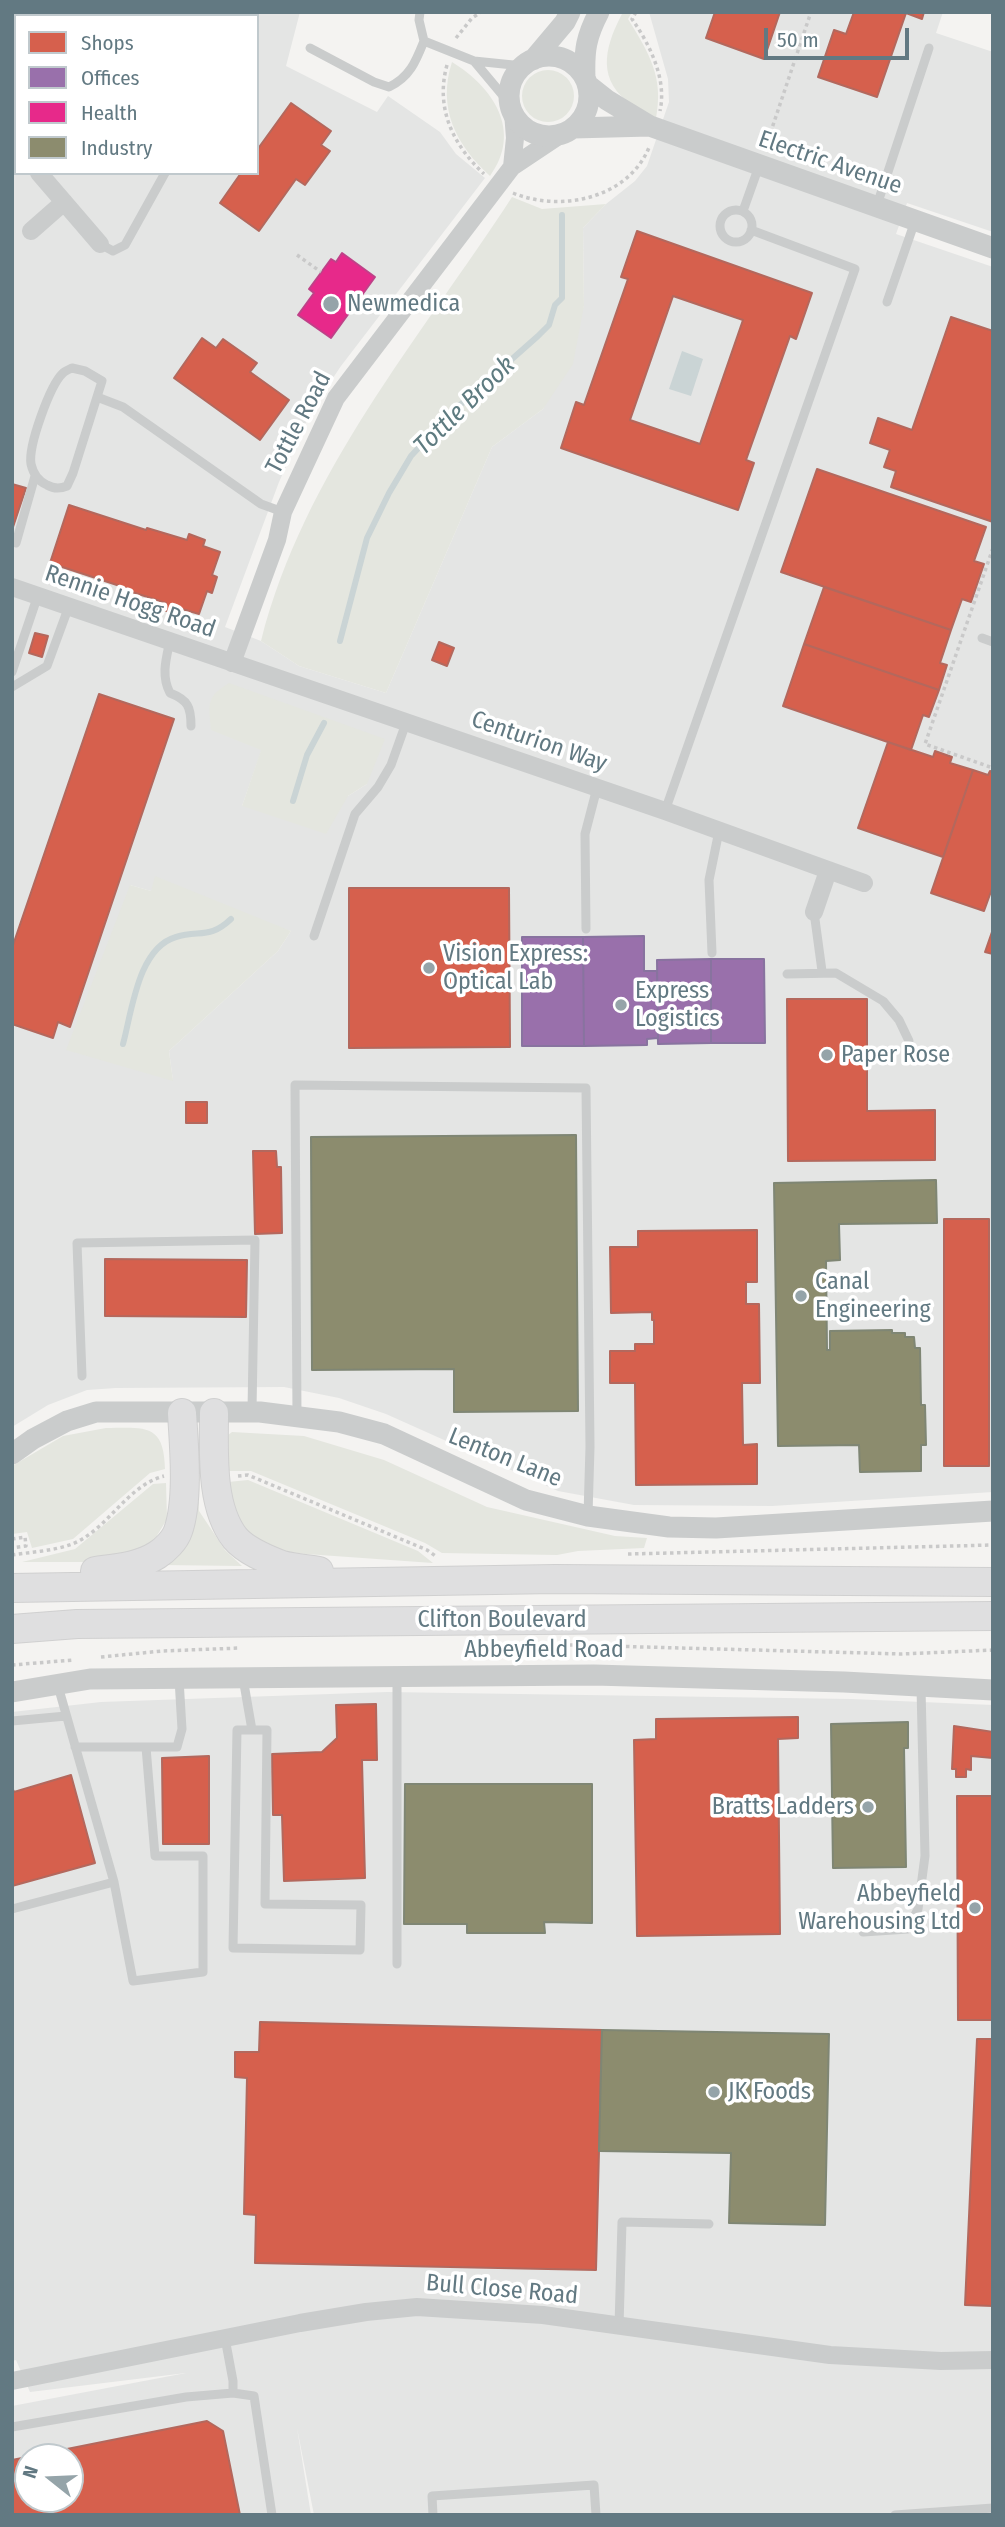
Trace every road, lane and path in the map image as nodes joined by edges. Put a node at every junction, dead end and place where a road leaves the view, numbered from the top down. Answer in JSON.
{"nodes":[{"id":1,"x":420,"y":12,"type":"edge"},
{"id":2,"x":570,"y":12,"type":"edge"},
{"id":3,"x":599,"y":12,"type":"edge"},
{"id":4,"x":811,"y":12,"type":"edge"},
{"id":5,"x":424,"y":41,"type":"junction"},
{"id":6,"x":310,"y":48,"type":"dead end"},
{"id":7,"x":929,"y":48,"type":"dead end"},
{"id":8,"x":474,"y":61,"type":"junction"},
{"id":9,"x":528,"y":63,"type":"junction"},
{"id":10,"x":586,"y":82,"type":"junction"},
{"id":11,"x":511,"y":108,"type":"junction"},
{"id":12,"x":650,"y":125,"type":"junction"},
{"id":13,"x":566,"y":132,"type":"junction"},
{"id":14,"x":512,"y":166,"type":"junction"},
{"id":15,"x":760,"y":166,"type":"junction"},
{"id":16,"x":41,"y":175,"type":"edge"},
{"id":17,"x":164,"y":175,"type":"edge"},
{"id":18,"x":64,"y":202,"type":"junction"},
{"id":19,"x":876,"y":207,"type":"junction"},
{"id":20,"x":743,"y":211,"type":"junction"},
{"id":21,"x":915,"y":221,"type":"junction"},
{"id":22,"x":751,"y":230,"type":"junction"},
{"id":23,"x":32,"y":231,"type":"dead end"},
{"id":24,"x":100,"y":244,"type":"joint"},
{"id":25,"x":993,"y":248,"type":"edge"},
{"id":26,"x":298,"y":255,"type":"dead end"},
{"id":27,"x":321,"y":272,"type":"dead end"},
{"id":28,"x":887,"y":302,"type":"dead end"},
{"id":29,"x":97,"y":397,"type":"junction"},
{"id":30,"x":35,"y":476,"type":"junction"},
{"id":31,"x":283,"y":512,"type":"junction"},
{"id":32,"x":16,"y":543,"type":"dead end"},
{"id":33,"x":993,"y":548,"type":"edge"},
{"id":34,"x":12,"y":587,"type":"edge"},
{"id":35,"x":38,"y":596,"type":"junction"},
{"id":36,"x":69,"y":606,"type":"junction"},
{"id":37,"x":982,"y":638,"type":"dead end"},
{"id":38,"x":170,"y":641,"type":"junction"},
{"id":39,"x":993,"y":642,"type":"edge"},
{"id":40,"x":232,"y":663,"type":"junction"},
{"id":41,"x":12,"y":672,"type":"edge"},
{"id":42,"x":12,"y":687,"type":"edge"},
{"id":43,"x":406,"y":723,"type":"junction"},
{"id":44,"x":191,"y":726,"type":"dead end"},
{"id":45,"x":993,"y":768,"type":"edge"},
{"id":46,"x":597,"y":788,"type":"junction"},
{"id":47,"x":665,"y":811,"type":"junction"},
{"id":48,"x":719,"y":831,"type":"junction"},
{"id":49,"x":828,"y":871,"type":"junction"},
{"id":50,"x":864,"y":883,"type":"dead end"},
{"id":51,"x":814,"y":912,"type":"joint"},
{"id":52,"x":586,"y":929,"type":"dead end"},
{"id":53,"x":314,"y":936,"type":"dead end"},
{"id":54,"x":712,"y":953,"type":"dead end"},
{"id":55,"x":822,"y":971,"type":"junction"},
{"id":56,"x":787,"y":974,"type":"dead end"},
{"id":57,"x":909,"y":1041,"type":"dead end"},
{"id":58,"x":82,"y":1376,"type":"dead end"},
{"id":59,"x":252,"y":1412,"type":"junction"},
{"id":60,"x":182,"y":1413,"type":"junction"},
{"id":61,"x":214,"y":1413,"type":"junction"},
{"id":62,"x":297,"y":1416,"type":"junction"},
{"id":63,"x":12,"y":1454,"type":"edge"},
{"id":64,"x":166,"y":1475,"type":"dead end"},
{"id":65,"x":214,"y":1476,"type":"junction"},
{"id":66,"x":993,"y":1511,"type":"edge"},
{"id":67,"x":588,"y":1517,"type":"junction"},
{"id":68,"x":12,"y":1539,"type":"edge"},
{"id":69,"x":993,"y":1545,"type":"edge"},
{"id":70,"x":12,"y":1548,"type":"edge"},
{"id":71,"x":12,"y":1555,"type":"edge"},
{"id":72,"x":623,"y":1555,"type":"dead end"},
{"id":73,"x":993,"y":1570,"type":"edge"},
{"id":74,"x":440,"y":1571,"type":"junction"},
{"id":75,"x":892,"y":1580,"type":"junction"},
{"id":76,"x":12,"y":1583,"type":"edge"},
{"id":77,"x":993,"y":1583,"type":"edge"},
{"id":78,"x":12,"y":1588,"type":"edge"},
{"id":79,"x":993,"y":1616,"type":"edge"},
{"id":80,"x":891,"y":1618,"type":"junction"},
{"id":81,"x":993,"y":1626,"type":"edge"},
{"id":82,"x":12,"y":1629,"type":"edge"},
{"id":83,"x":559,"y":1645,"type":"dead end"},
{"id":84,"x":248,"y":1648,"type":"dead end"},
{"id":85,"x":993,"y":1650,"type":"edge"},
{"id":86,"x":100,"y":1657,"type":"dead end"},
{"id":87,"x":75,"y":1660,"type":"dead end"},
{"id":88,"x":12,"y":1665,"type":"edge"},
{"id":89,"x":397,"y":1677,"type":"junction"},
{"id":90,"x":243,"y":1678,"type":"junction"},
{"id":91,"x":179,"y":1679,"type":"junction"},
{"id":92,"x":57,"y":1684,"type":"junction"},
{"id":93,"x":921,"y":1686,"type":"junction"},
{"id":94,"x":993,"y":1690,"type":"edge"},
{"id":95,"x":12,"y":1692,"type":"edge"},
{"id":96,"x":66,"y":1716,"type":"junction"},
{"id":97,"x":12,"y":1721,"type":"edge"},
{"id":98,"x":252,"y":1730,"type":"junction"},
{"id":99,"x":75,"y":1747,"type":"junction"},
{"id":100,"x":146,"y":1747,"type":"junction"},
{"id":101,"x":114,"y":1882,"type":"junction"},
{"id":102,"x":12,"y":1909,"type":"edge"},
{"id":103,"x":863,"y":1932,"type":"dead end"},
{"id":104,"x":397,"y":1964,"type":"dead end"},
{"id":105,"x":709,"y":2224,"type":"dead end"},
{"id":106,"x":619,"y":2326,"type":"junction"},
{"id":107,"x":225,"y":2338,"type":"junction"},
{"id":108,"x":993,"y":2360,"type":"edge"},
{"id":109,"x":12,"y":2381,"type":"edge"},
{"id":110,"x":233,"y":2393,"type":"junction"},
{"id":111,"x":12,"y":2427,"type":"edge"},
{"id":112,"x":993,"y":2508,"type":"edge"},
{"id":113,"x":272,"y":2515,"type":"edge"},
{"id":114,"x":433,"y":2515,"type":"edge"},
{"id":115,"x":596,"y":2515,"type":"edge"},
{"id":116,"x":895,"y":2515,"type":"edge"}],
"edges":[{"from":1,"to":5,"type":"lane"},
{"from":2,"to":9,"type":"street"},
{"from":3,"to":10,"type":"street"},
{"from":4,"to":15,"type":"path"},
{"from":5,"to":6,"type":"lane"},
{"from":5,"to":8,"type":"lane"},
{"from":7,"to":19,"type":"lane"},
{"from":8,"to":9,"type":"lane"},
{"from":8,"to":11,"type":"lane"},
{"from":9,"to":10,"type":"street"},
{"from":9,"to":11,"type":"street"},
{"from":10,"to":12,"type":"street","name":"Electric Avenue"},
{"from":10,"to":13,"type":"street"},
{"from":11,"to":13,"type":"street"},
{"from":11,"to":14,"type":"street"},
{"from":12,"to":13,"type":"street","name":"Electric Avenue"},
{"from":12,"to":15,"type":"street","name":"Electric Avenue"},
{"from":13,"to":14,"type":"street","name":"Tottle Road"},
{"from":14,"to":31,"type":"street","name":"Tottle Road"},
{"from":15,"to":19,"type":"street","name":"Electric Avenue"},
{"from":15,"to":20,"type":"lane"},
{"from":16,"to":18,"type":"street"},
{"from":17,"to":24,"type":"lane"},
{"from":18,"to":23,"type":"street"},
{"from":18,"to":24,"type":"street"},
{"from":19,"to":21,"type":"street","name":"Electric Avenue"},
{"from":20,"to":22,"type":"lane"},
{"from":20,"to":22,"type":"lane"},
{"from":21,"to":25,"type":"street","name":"Electric Avenue"},
{"from":21,"to":28,"type":"lane"},
{"from":22,"to":47,"type":"lane"},
{"from":26,"to":27,"type":"path"},
{"from":29,"to":30,"type":"lane"},
{"from":29,"to":30,"type":"lane"},
{"from":29,"to":31,"type":"lane"},
{"from":30,"to":32,"type":"lane"},
{"from":31,"to":40,"type":"street","name":"Tottle Road"},
{"from":33,"to":45,"type":"path"},
{"from":34,"to":35,"type":"street","name":"Rennie Hogg Road"},
{"from":35,"to":36,"type":"street","name":"Rennie Hogg Road"},
{"from":35,"to":41,"type":"lane"},
{"from":36,"to":38,"type":"street","name":"Rennie Hogg Road"},
{"from":36,"to":42,"type":"lane"},
{"from":37,"to":39,"type":"lane"},
{"from":38,"to":40,"type":"street","name":"Rennie Hogg Road"},
{"from":38,"to":44,"type":"lane"},
{"from":40,"to":43,"type":"street","name":"Centurion Way"},
{"from":43,"to":46,"type":"street","name":"Centurion Way"},
{"from":43,"to":53,"type":"lane"},
{"from":46,"to":47,"type":"street","name":"Centurion Way"},
{"from":46,"to":52,"type":"lane"},
{"from":47,"to":48,"type":"street","name":"Centurion Way"},
{"from":48,"to":49,"type":"street","name":"Centurion Way"},
{"from":48,"to":54,"type":"lane"},
{"from":49,"to":50,"type":"street","name":"Centurion Way"},
{"from":49,"to":51,"type":"street"},
{"from":51,"to":55,"type":"lane"},
{"from":55,"to":56,"type":"lane"},
{"from":55,"to":57,"type":"lane"},
{"from":58,"to":59,"type":"lane"},
{"from":59,"to":61,"type":"street","name":"Lenton Lane"},
{"from":59,"to":62,"type":"street","name":"Lenton Lane"},
{"from":60,"to":61,"type":"street","name":"Lenton Lane"},
{"from":60,"to":63,"type":"street","name":"Lenton Lane"},
{"from":60,"to":76,"type":"highway"},
{"from":61,"to":65,"type":"highway"},
{"from":62,"to":67,"type":"street","name":"Lenton Lane"},
{"from":62,"to":67,"type":"lane"},
{"from":64,"to":71,"type":"path"},
{"from":65,"to":74,"type":"path"},
{"from":65,"to":74,"type":"highway"},
{"from":66,"to":67,"type":"street","name":"Lenton Lane"},
{"from":68,"to":70,"type":"path"},
{"from":69,"to":72,"type":"path"},
{"from":73,"to":75,"type":"highway"},
{"from":74,"to":75,"type":"highway","name":"Clifton Boulevard"},
{"from":74,"to":78,"type":"highway","name":"Clifton Boulevard"},
{"from":75,"to":77,"type":"highway","name":"Clifton Boulevard"},
{"from":79,"to":80,"type":"highway","name":"Clifton Boulevard"},
{"from":80,"to":81,"type":"highway"},
{"from":80,"to":82,"type":"highway","name":"Clifton Boulevard"},
{"from":83,"to":85,"type":"path"},
{"from":84,"to":86,"type":"path"},
{"from":87,"to":88,"type":"path"},
{"from":89,"to":90,"type":"street","name":"Abbeyfield Road"},
{"from":89,"to":93,"type":"street","name":"Abbeyfield Road"},
{"from":89,"to":104,"type":"lane"},
{"from":90,"to":91,"type":"street","name":"Abbeyfield Road"},
{"from":90,"to":98,"type":"lane"},
{"from":91,"to":92,"type":"street","name":"Abbeyfield Road"},
{"from":91,"to":100,"type":"lane"},
{"from":92,"to":95,"type":"street","name":"Abbeyfield Road"},
{"from":92,"to":96,"type":"lane"},
{"from":93,"to":94,"type":"street","name":"Abbeyfield Road"},
{"from":93,"to":103,"type":"lane"},
{"from":96,"to":97,"type":"lane"},
{"from":96,"to":99,"type":"lane"},
{"from":98,"to":98,"type":"lane"},
{"from":99,"to":100,"type":"lane"},
{"from":99,"to":101,"type":"lane"},
{"from":100,"to":101,"type":"lane"},
{"from":101,"to":102,"type":"lane"},
{"from":105,"to":106,"type":"lane"},
{"from":106,"to":107,"type":"street","name":"Bull Close Road"},
{"from":106,"to":108,"type":"street","name":"Bull Close Road"},
{"from":107,"to":109,"type":"street","name":"Bull Close Road"},
{"from":107,"to":110,"type":"lane"},
{"from":110,"to":111,"type":"lane"},
{"from":110,"to":113,"type":"lane"},
{"from":112,"to":116,"type":"lane"},
{"from":114,"to":115,"type":"lane"}]}
